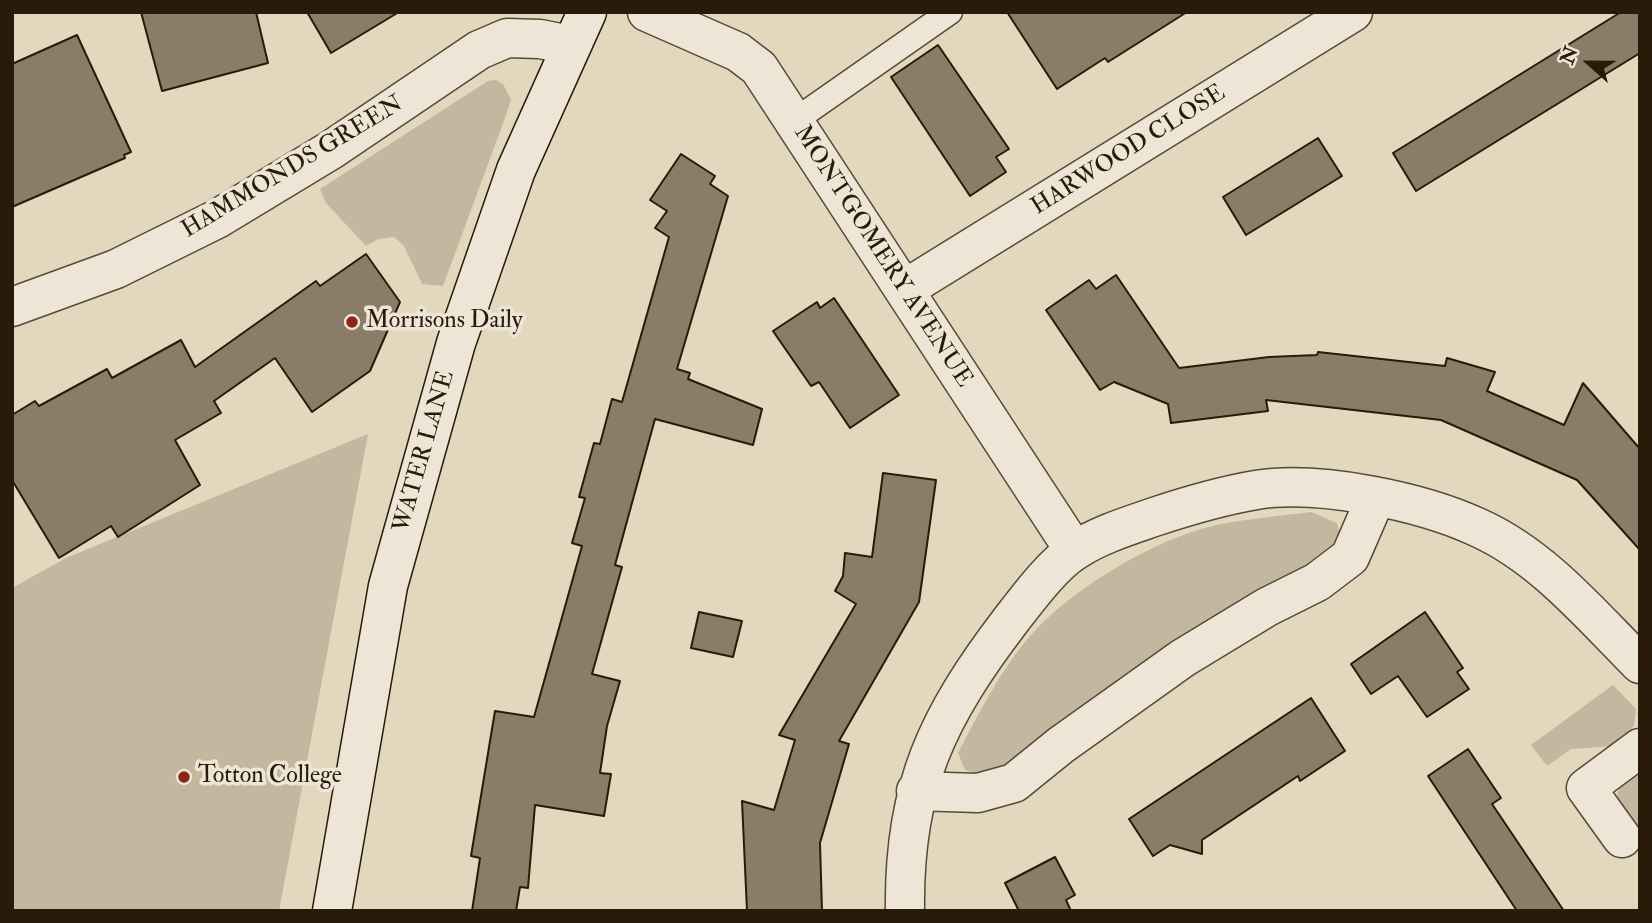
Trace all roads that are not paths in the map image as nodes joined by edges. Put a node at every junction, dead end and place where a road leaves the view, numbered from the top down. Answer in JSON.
{"nodes":[{"id":1,"x":647,"y":12,"type":"edge"},
{"id":2,"x":950,"y":12,"type":"edge"},
{"id":3,"x":1353,"y":12,"type":"edge"},
{"id":4,"x":579,"y":29,"type":"edge"},
{"id":5,"x":794,"y":121,"type":"junction"},
{"id":6,"x":905,"y":289,"type":"junction"},
{"id":7,"x":12,"y":307,"type":"edge"},
{"id":8,"x":1376,"y":497,"type":"junction"},
{"id":9,"x":1074,"y":550,"type":"junction"},
{"id":10,"x":1640,"y":664,"type":"edge"},
{"id":11,"x":1640,"y":748,"type":"edge"},
{"id":12,"x":916,"y":791,"type":"junction"},
{"id":13,"x":1622,"y":838,"type":"dead end"},
{"id":14,"x":332,"y":911,"type":"edge"},
{"id":15,"x":905,"y":911,"type":"edge"}],
"edges":[{"from":1,"to":5,"type":"street","name":"MONTGOMERY AVENUE"},
{"from":2,"to":5,"type":"lane"},
{"from":3,"to":6,"type":"street","name":"HARWOOD CLOSE"},
{"from":4,"to":7,"type":"street","name":"HAMMONDS GREEN"},
{"from":4,"to":14,"type":"street","name":"WATER LANE"},
{"from":5,"to":6,"type":"street","name":"MONTGOMERY AVENUE"},
{"from":6,"to":9,"type":"street","name":"MONTGOMERY AVENUE"},
{"from":8,"to":9,"type":"street"},
{"from":8,"to":10,"type":"street"},
{"from":8,"to":12,"type":"street"},
{"from":9,"to":12,"type":"street"},
{"from":11,"to":13,"type":"street"},
{"from":12,"to":15,"type":"street"}]}
